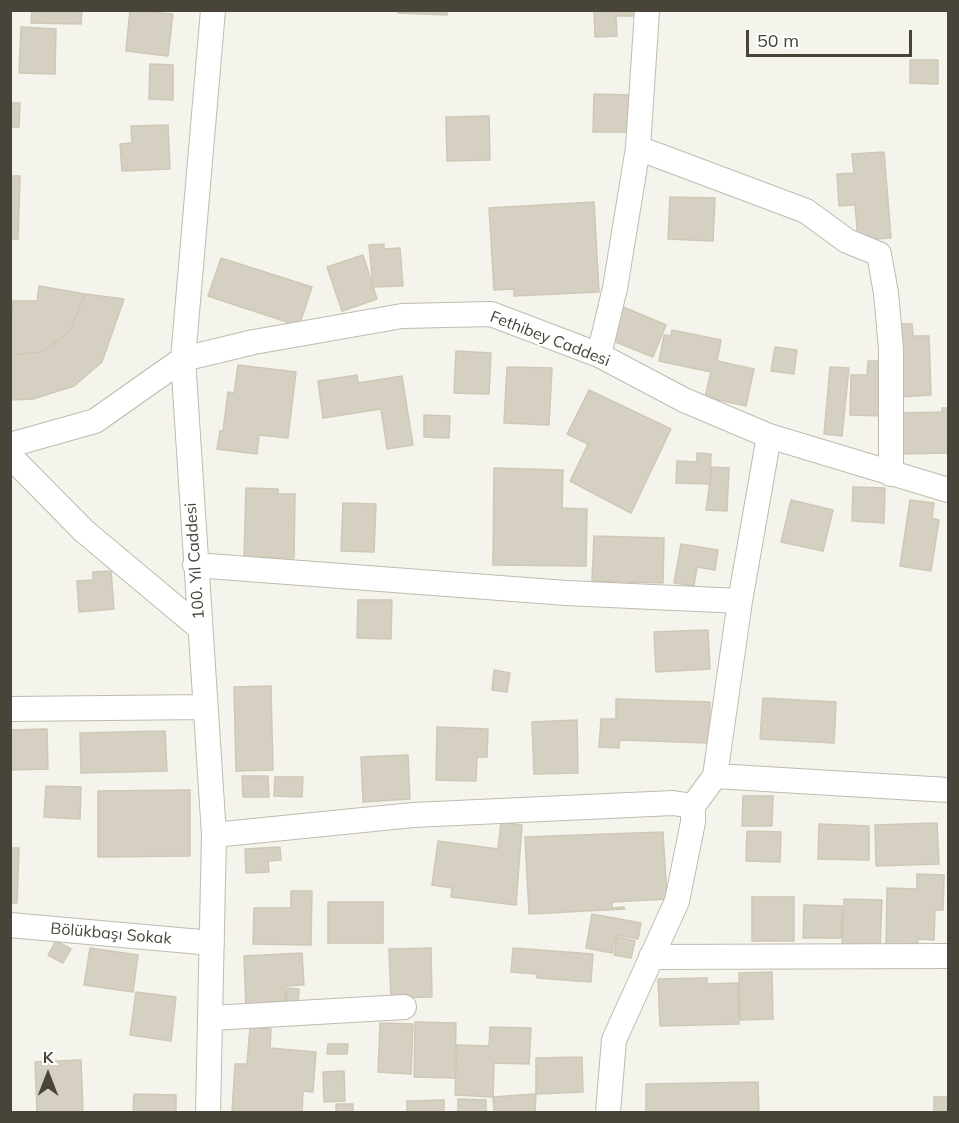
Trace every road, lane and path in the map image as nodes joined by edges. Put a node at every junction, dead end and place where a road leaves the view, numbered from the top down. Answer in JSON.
{"nodes":[{"id":1,"x":213,"y":10,"type":"edge"},
{"id":2,"x":647,"y":10,"type":"edge"},
{"id":3,"x":638,"y":148,"type":"junction"},
{"id":4,"x":599,"y":355,"type":"junction"},
{"id":5,"x":183,"y":359,"type":"junction"},
{"id":6,"x":769,"y":436,"type":"junction"},
{"id":7,"x":10,"y":445,"type":"edge"},
{"id":8,"x":10,"y":456,"type":"edge"},
{"id":9,"x":891,"y":474,"type":"junction"},
{"id":10,"x":948,"y":490,"type":"edge"},
{"id":11,"x":195,"y":566,"type":"junction"},
{"id":12,"x":740,"y":601,"type":"junction"},
{"id":13,"x":200,"y":628,"type":"junction"},
{"id":14,"x":205,"y":707,"type":"junction"},
{"id":15,"x":10,"y":709,"type":"edge"},
{"id":16,"x":715,"y":776,"type":"junction"},
{"id":17,"x":948,"y":790,"type":"edge"},
{"id":18,"x":693,"y":806,"type":"junction"},
{"id":19,"x":214,"y":834,"type":"junction"},
{"id":20,"x":10,"y":925,"type":"edge"},
{"id":21,"x":212,"y":943,"type":"junction"},
{"id":22,"x":948,"y":956,"type":"edge"},
{"id":23,"x":651,"y":957,"type":"junction"},
{"id":24,"x":404,"y":1007,"type":"dead end"},
{"id":25,"x":212,"y":1018,"type":"junction"},
{"id":26,"x":208,"y":1113,"type":"edge"},
{"id":27,"x":608,"y":1113,"type":"edge"}],
"edges":[{"from":1,"to":5,"type":"street","name":"100. Yıl Caddesi"},
{"from":2,"to":3,"type":"street"},
{"from":3,"to":4,"type":"street"},
{"from":3,"to":9,"type":"street"},
{"from":4,"to":5,"type":"street","name":"Fethibey Caddesi"},
{"from":4,"to":6,"type":"street","name":"Fethibey Caddesi"},
{"from":5,"to":7,"type":"street","name":"Fethibey Caddesi"},
{"from":5,"to":11,"type":"street","name":"100. Yıl Caddesi"},
{"from":6,"to":9,"type":"street","name":"Fethibey Caddesi"},
{"from":6,"to":12,"type":"street"},
{"from":8,"to":13,"type":"street"},
{"from":9,"to":10,"type":"street","name":"Fethibey Caddesi"},
{"from":11,"to":12,"type":"street"},
{"from":11,"to":13,"type":"street","name":"100. Yıl Caddesi"},
{"from":12,"to":16,"type":"street"},
{"from":13,"to":14,"type":"street","name":"100. Yıl Caddesi"},
{"from":14,"to":15,"type":"street"},
{"from":14,"to":19,"type":"street","name":"100. Yıl Caddesi"},
{"from":16,"to":17,"type":"street"},
{"from":16,"to":18,"type":"street"},
{"from":18,"to":19,"type":"street"},
{"from":18,"to":23,"type":"street"},
{"from":19,"to":21,"type":"street","name":"100. Yıl Caddesi"},
{"from":20,"to":21,"type":"street","name":"Bölükbaşı Sokak"},
{"from":21,"to":25,"type":"street","name":"100. Yıl Caddesi"},
{"from":22,"to":23,"type":"street"},
{"from":23,"to":27,"type":"street"},
{"from":24,"to":25,"type":"street"},
{"from":25,"to":26,"type":"street","name":"100. Yıl Caddesi"}]}
